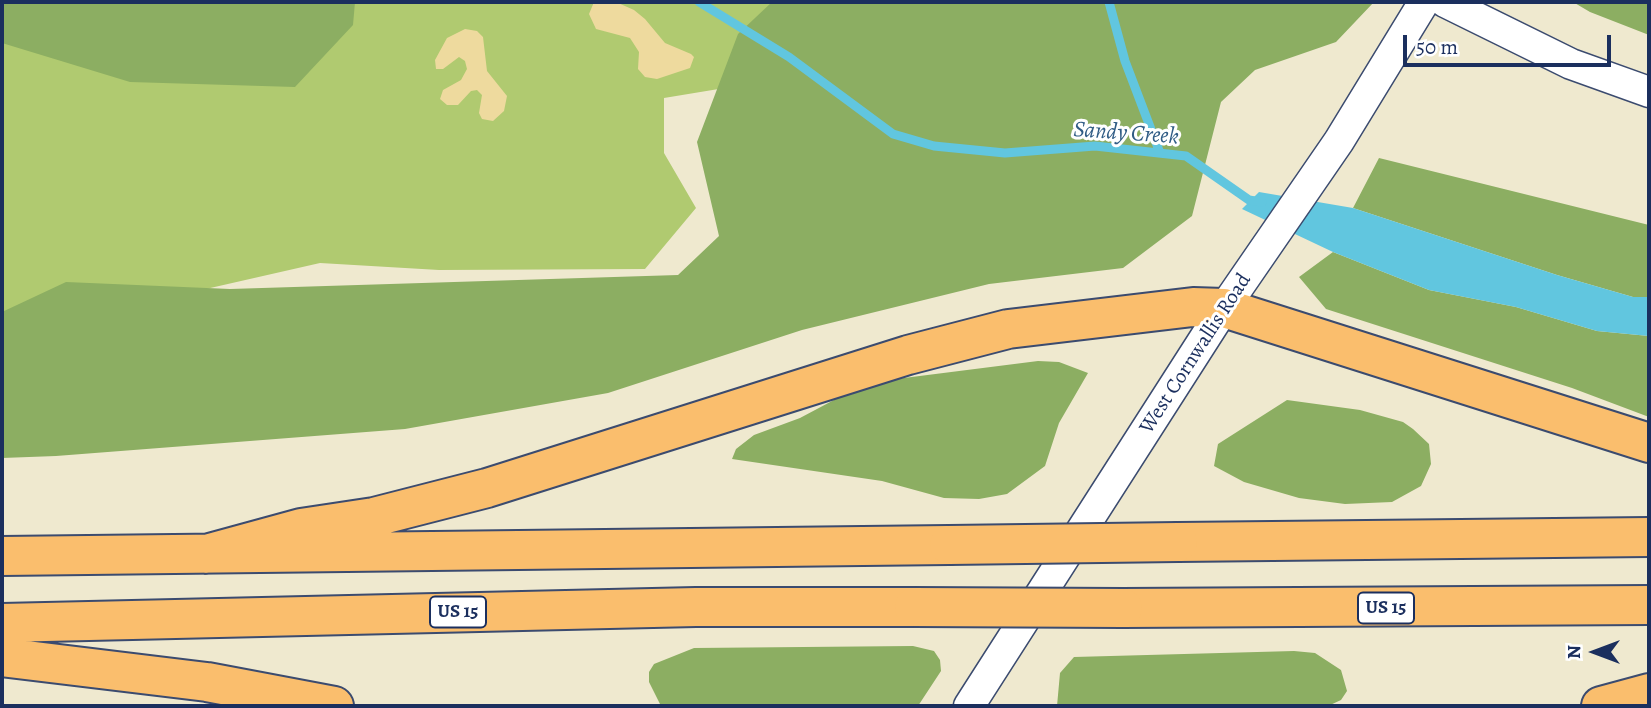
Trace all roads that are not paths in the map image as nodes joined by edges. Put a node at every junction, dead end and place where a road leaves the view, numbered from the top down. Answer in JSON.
{"nodes":[{"id":1,"x":1423,"y":2,"type":"edge"},
{"id":2,"x":1445,"y":2,"type":"edge"},
{"id":3,"x":1649,"y":92,"type":"edge"},
{"id":4,"x":1224,"y":308,"type":"junction"},
{"id":5,"x":1649,"y":443,"type":"edge"},
{"id":6,"x":1649,"y":537,"type":"edge"},
{"id":7,"x":206,"y":554,"type":"junction"},
{"id":8,"x":2,"y":556,"type":"edge"},
{"id":9,"x":1649,"y":605,"type":"edge"},
{"id":10,"x":2,"y":623,"type":"edge"},
{"id":11,"x":2,"y":657,"type":"edge"},
{"id":12,"x":1649,"y":693,"type":"edge"},
{"id":13,"x":334,"y":706,"type":"edge"},
{"id":14,"x":969,"y":706,"type":"edge"},
{"id":15,"x":1601,"y":706,"type":"edge"}],
"edges":[{"from":1,"to":4,"type":"street","name":"West Cornwallis Road"},
{"from":2,"to":3,"type":"street"},
{"from":4,"to":5,"type":"highway"},
{"from":4,"to":7,"type":"highway"},
{"from":4,"to":14,"type":"street","name":"West Cornwallis Road"},
{"from":6,"to":7,"type":"highway","bridge":true},
{"from":7,"to":8,"type":"highway"},
{"from":9,"to":10,"type":"highway","number":"US 15","bridge":true},
{"from":11,"to":13,"type":"highway"},
{"from":12,"to":15,"type":"highway"}]}
